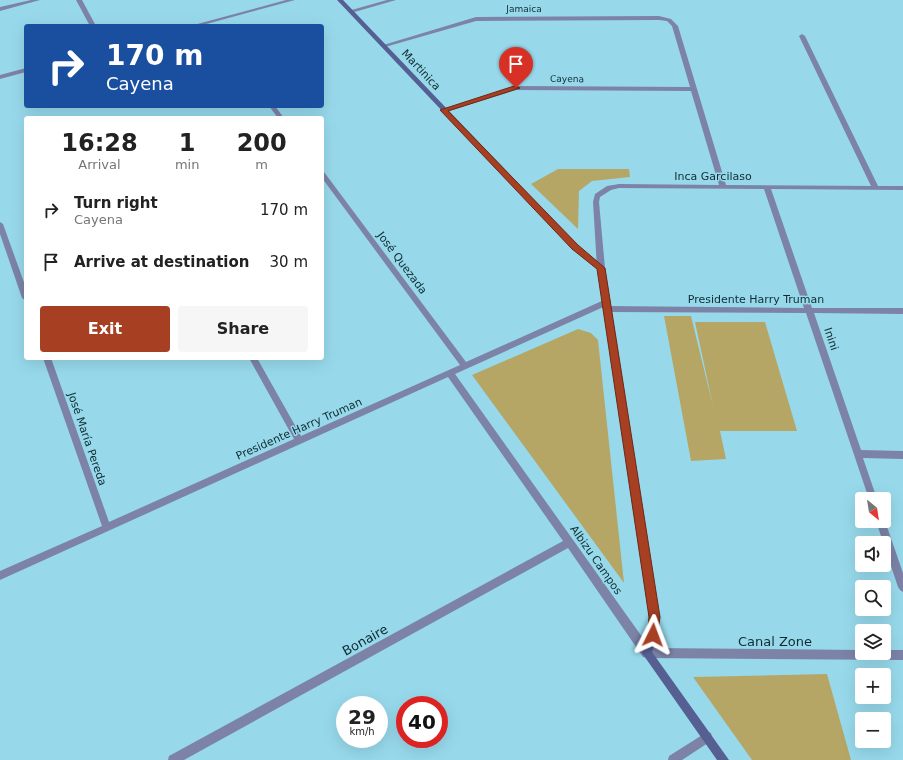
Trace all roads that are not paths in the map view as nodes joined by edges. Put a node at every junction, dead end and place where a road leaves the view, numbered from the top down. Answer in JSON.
{"nodes":[{"id":1,"x":37,"y":0,"type":"edge"},
{"id":2,"x":79,"y":0,"type":"edge"},
{"id":3,"x":292,"y":0,"type":"edge"},
{"id":4,"x":340,"y":0,"type":"edge"},
{"id":5,"x":393,"y":0,"type":"edge"},
{"id":6,"x":0,"y":9,"type":"edge"},
{"id":7,"x":350,"y":11,"type":"junction"},
{"id":8,"x":92,"y":24,"type":"edge"},
{"id":9,"x":206,"y":24,"type":"edge"},
{"id":10,"x":802,"y":36,"type":"dead end"},
{"id":11,"x":383,"y":46,"type":"junction"},
{"id":12,"x":24,"y":71,"type":"edge"},
{"id":13,"x":0,"y":77,"type":"edge"},
{"id":14,"x":694,"y":89,"type":"junction"},
{"id":15,"x":444,"y":110,"type":"junction"},
{"id":16,"x":324,"y":176,"type":"edge"},
{"id":17,"x":723,"y":187,"type":"junction"},
{"id":18,"x":767,"y":187,"type":"junction"},
{"id":19,"x":875,"y":187,"type":"junction"},
{"id":20,"x":903,"y":188,"type":"edge"},
{"id":21,"x":0,"y":224,"type":"edge"},
{"id":22,"x":601,"y":268,"type":"junction"},
{"id":23,"x":24,"y":292,"type":"edge"},
{"id":24,"x":607,"y":306,"type":"junction"},
{"id":25,"x":809,"y":311,"type":"junction"},
{"id":26,"x":903,"y":311,"type":"edge"},
{"id":27,"x":48,"y":360,"type":"edge"},
{"id":28,"x":254,"y":360,"type":"edge"},
{"id":29,"x":465,"y":366,"type":"junction"},
{"id":30,"x":450,"y":373,"type":"junction"},
{"id":31,"x":299,"y":441,"type":"junction"},
{"id":32,"x":858,"y":454,"type":"junction"},
{"id":33,"x":903,"y":455,"type":"edge"},
{"id":34,"x":871,"y":492,"type":"edge"},
{"id":35,"x":106,"y":528,"type":"junction"},
{"id":36,"x":883,"y":528,"type":"edge"},
{"id":37,"x":569,"y":543,"type":"junction"},
{"id":38,"x":0,"y":576,"type":"edge"},
{"id":39,"x":903,"y":587,"type":"edge"},
{"id":40,"x":647,"y":653,"type":"junction"},
{"id":41,"x":903,"y":655,"type":"edge"},
{"id":42,"x":707,"y":737,"type":"junction"},
{"id":43,"x":173,"y":760,"type":"edge"},
{"id":44,"x":673,"y":760,"type":"edge"},
{"id":45,"x":724,"y":760,"type":"edge"}],
"edges":[{"from":1,"to":6,"type":"street"},
{"from":2,"to":8,"type":"street"},
{"from":3,"to":9,"type":"street"},
{"from":4,"to":7,"type":"street","name":"Martinica"},
{"from":5,"to":7,"type":"street"},
{"from":7,"to":11,"type":"street","name":"Martinica"},
{"from":10,"to":19,"type":"street"},
{"from":11,"to":14,"type":"street","name":"Jamaica"},
{"from":11,"to":15,"type":"street","name":"Martinica"},
{"from":12,"to":13,"type":"street"},
{"from":14,"to":15,"type":"street","name":"Cayena"},
{"from":14,"to":17,"type":"street"},
{"from":15,"to":22,"type":"street","name":"Martinica"},
{"from":16,"to":29,"type":"street","name":"José Quezada"},
{"from":17,"to":18,"type":"street","name":"Inca Garcilaso"},
{"from":17,"to":22,"type":"street","name":"Inca Garcilaso"},
{"from":18,"to":19,"type":"street","name":"Inca Garcilaso"},
{"from":18,"to":25,"type":"street","name":"Inini"},
{"from":19,"to":20,"type":"street","name":"Inca Garcilaso"},
{"from":21,"to":23,"type":"street"},
{"from":22,"to":24,"type":"street"},
{"from":24,"to":25,"type":"street","name":"Presidente Harry Truman"},
{"from":24,"to":29,"type":"street","name":"Presidente Harry Truman"},
{"from":24,"to":40,"type":"street"},
{"from":25,"to":26,"type":"street","name":"Presidente Harry Truman"},
{"from":25,"to":32,"type":"street","name":"Inini"},
{"from":27,"to":35,"type":"street","name":"José María Pereda"},
{"from":28,"to":31,"type":"street"},
{"from":29,"to":30,"type":"street","name":"Presidente Harry Truman"},
{"from":30,"to":31,"type":"street","name":"Presidente Harry Truman"},
{"from":30,"to":37,"type":"street","name":"Albizu Campos"},
{"from":31,"to":35,"type":"street","name":"Presidente Harry Truman"},
{"from":32,"to":33,"type":"street"},
{"from":32,"to":34,"type":"street","name":"Inini"},
{"from":35,"to":38,"type":"street","name":"Presidente Harry Truman"},
{"from":36,"to":39,"type":"street"},
{"from":37,"to":40,"type":"street","name":"Albizu Campos"},
{"from":37,"to":43,"type":"street","name":"Bonaire"},
{"from":40,"to":41,"type":"street","name":"Canal Zone"},
{"from":40,"to":42,"type":"street","name":"Albizu Campos"},
{"from":42,"to":44,"type":"street"},
{"from":42,"to":45,"type":"street","name":"Albizu Campos"}]}
